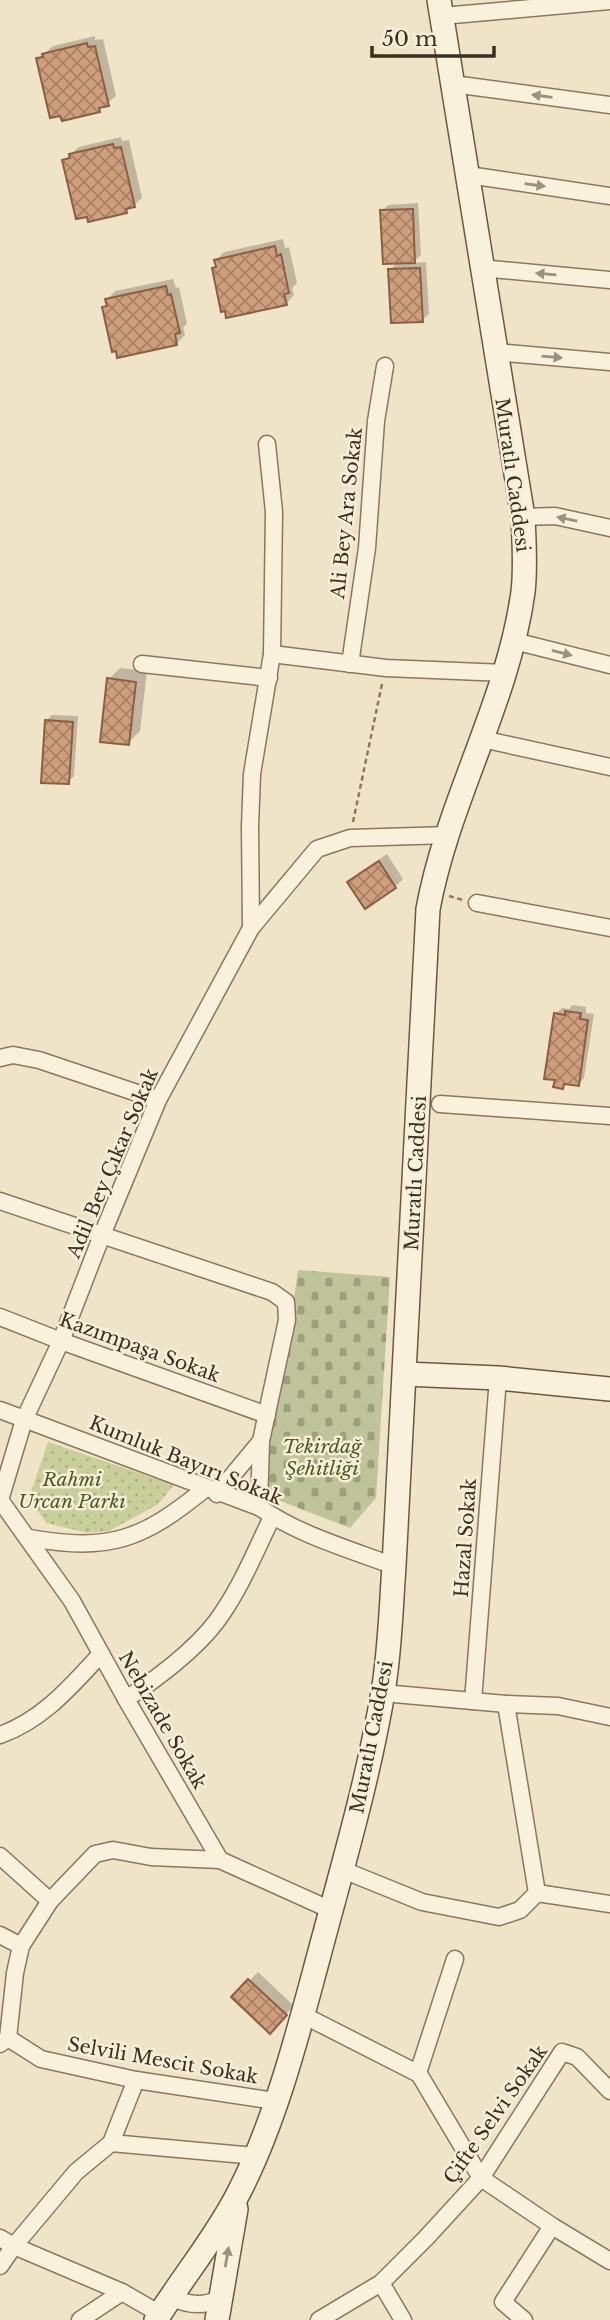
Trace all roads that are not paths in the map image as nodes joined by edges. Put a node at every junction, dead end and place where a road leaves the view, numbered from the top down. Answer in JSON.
{"nodes":[{"id":1,"x":610,"y":1,"type":"edge"},
{"id":2,"x":441,"y":8,"type":"edge"},
{"id":3,"x":453,"y":84,"type":"junction"},
{"id":4,"x":610,"y":105,"type":"edge"},
{"id":5,"x":468,"y":175,"type":"junction"},
{"id":6,"x":610,"y":196,"type":"edge"},
{"id":7,"x":481,"y":268,"type":"junction"},
{"id":8,"x":610,"y":280,"type":"edge"},
{"id":9,"x":495,"y":352,"type":"junction"},
{"id":10,"x":610,"y":362,"type":"edge"},
{"id":11,"x":385,"y":366,"type":"dead end"},
{"id":12,"x":267,"y":444,"type":"dead end"},
{"id":13,"x":523,"y":517,"type":"junction"},
{"id":14,"x":610,"y":528,"type":"edge"},
{"id":15,"x":514,"y":640,"type":"junction"},
{"id":16,"x":271,"y":654,"type":"junction"},
{"id":17,"x":142,"y":664,"type":"dead end"},
{"id":18,"x":350,"y":664,"type":"junction"},
{"id":19,"x":610,"y":665,"type":"edge"},
{"id":20,"x":505,"y":673,"type":"junction"},
{"id":21,"x":269,"y":678,"type":"junction"},
{"id":22,"x":482,"y":739,"type":"junction"},
{"id":23,"x":610,"y":766,"type":"edge"},
{"id":24,"x":449,"y":835,"type":"junction"},
{"id":25,"x":477,"y":902,"type":"road end"},
{"id":26,"x":251,"y":928,"type":"junction"},
{"id":27,"x":610,"y":928,"type":"edge"},
{"id":28,"x":0,"y":1058,"type":"edge"},
{"id":29,"x":158,"y":1100,"type":"junction"},
{"id":30,"x":440,"y":1104,"type":"dead end"},
{"id":31,"x":610,"y":1116,"type":"edge"},
{"id":32,"x":0,"y":1201,"type":"edge"},
{"id":33,"x":102,"y":1235,"type":"junction"},
{"id":34,"x":0,"y":1317,"type":"edge"},
{"id":35,"x":61,"y":1341,"type":"junction"},
{"id":36,"x":405,"y":1374,"type":"junction"},
{"id":37,"x":498,"y":1378,"type":"junction"},
{"id":38,"x":610,"y":1390,"type":"edge"},
{"id":39,"x":0,"y":1410,"type":"edge"},
{"id":40,"x":267,"y":1415,"type":"junction"},
{"id":41,"x":24,"y":1420,"type":"junction"},
{"id":42,"x":261,"y":1441,"type":"junction"},
{"id":43,"x":211,"y":1491,"type":"junction"},
{"id":44,"x":0,"y":1500,"type":"edge"},
{"id":45,"x":265,"y":1512,"type":"junction"},
{"id":46,"x":29,"y":1538,"type":"junction"},
{"id":47,"x":394,"y":1566,"type":"junction"},
{"id":48,"x":101,"y":1654,"type":"junction"},
{"id":49,"x":383,"y":1693,"type":"junction"},
{"id":50,"x":126,"y":1699,"type":"junction"},
{"id":51,"x":473,"y":1701,"type":"junction"},
{"id":52,"x":506,"y":1704,"type":"junction"},
{"id":53,"x":610,"y":1717,"type":"edge"},
{"id":54,"x":0,"y":1735,"type":"edge"},
{"id":55,"x":0,"y":1856,"type":"edge"},
{"id":56,"x":220,"y":1860,"type":"junction"},
{"id":57,"x":343,"y":1870,"type":"junction"},
{"id":58,"x":537,"y":1893,"type":"junction"},
{"id":59,"x":50,"y":1900,"type":"junction"},
{"id":60,"x":610,"y":1905,"type":"edge"},
{"id":61,"x":331,"y":1910,"type":"junction"},
{"id":62,"x":0,"y":1935,"type":"edge"},
{"id":63,"x":21,"y":1946,"type":"junction"},
{"id":64,"x":455,"y":1959,"type":"dead end"},
{"id":65,"x":303,"y":2015,"type":"junction"},
{"id":66,"x":4,"y":2041,"type":"edge"},
{"id":67,"x":418,"y":2073,"type":"junction"},
{"id":68,"x":136,"y":2080,"type":"junction"},
{"id":69,"x":610,"y":2091,"type":"edge"},
{"id":70,"x":275,"y":2101,"type":"junction"},
{"id":71,"x":111,"y":2143,"type":"junction"},
{"id":72,"x":256,"y":2156,"type":"junction"},
{"id":73,"x":481,"y":2178,"type":"junction"},
{"id":74,"x":238,"y":2195,"type":"junction"},
{"id":75,"x":552,"y":2226,"type":"junction"},
{"id":76,"x":7,"y":2242,"type":"edge"},
{"id":77,"x":610,"y":2261,"type":"edge"},
{"id":78,"x":0,"y":2266,"type":"edge"},
{"id":79,"x":381,"y":2283,"type":"junction"},
{"id":80,"x":122,"y":2292,"type":"junction"},
{"id":81,"x":162,"y":2310,"type":"edge"},
{"id":82,"x":218,"y":2310,"type":"edge"},
{"id":83,"x":80,"y":2320,"type":"edge"},
{"id":84,"x":319,"y":2320,"type":"edge"},
{"id":85,"x":403,"y":2320,"type":"edge"},
{"id":86,"x":524,"y":2320,"type":"edge"}],
"edges":[{"from":1,"to":2,"type":"street"},
{"from":2,"to":3,"type":"main road","name":"Muratlı Caddesi"},
{"from":4,"to":3,"type":"street","one_way":true},
{"from":3,"to":5,"type":"main road","name":"Muratlı Caddesi"},
{"from":5,"to":6,"type":"street","one_way":true},
{"from":5,"to":7,"type":"main road","name":"Muratlı Caddesi"},
{"from":8,"to":7,"type":"street","one_way":true},
{"from":7,"to":9,"type":"main road","name":"Muratlı Caddesi"},
{"from":9,"to":10,"type":"street","one_way":true},
{"from":9,"to":13,"type":"main road","name":"Muratlı Caddesi"},
{"from":11,"to":18,"type":"street","name":"Ali Bey Ara Sokak"},
{"from":12,"to":16,"type":"street","name":"Adil Bey Çıkar Sokak"},
{"from":14,"to":13,"type":"street","one_way":true},
{"from":13,"to":15,"type":"main road","name":"Muratlı Caddesi"},
{"from":15,"to":19,"type":"street","one_way":true},
{"from":15,"to":20,"type":"main road","name":"Muratlı Caddesi"},
{"from":16,"to":18,"type":"street"},
{"from":16,"to":21,"type":"street","name":"Adil Bey Çıkar Sokak"},
{"from":17,"to":21,"type":"street"},
{"from":18,"to":20,"type":"street"},
{"from":20,"to":22,"type":"main road","name":"Muratlı Caddesi"},
{"from":21,"to":26,"type":"street","name":"Adil Bey Çıkar Sokak"},
{"from":22,"to":23,"type":"street"},
{"from":22,"to":24,"type":"main road","name":"Muratlı Caddesi"},
{"from":24,"to":26,"type":"street","name":"Adil Bey Çıkar Sokak"},
{"from":24,"to":36,"type":"main road","name":"Muratlı Caddesi"},
{"from":25,"to":27,"type":"street"},
{"from":26,"to":29,"type":"street","name":"Adil Bey Çıkar Sokak"},
{"from":28,"to":29,"type":"street"},
{"from":29,"to":33,"type":"street","name":"Adil Bey Çıkar Sokak"},
{"from":30,"to":31,"type":"street"},
{"from":32,"to":33,"type":"street"},
{"from":33,"to":35,"type":"street","name":"Adil Bey Çıkar Sokak"},
{"from":33,"to":40,"type":"street"},
{"from":34,"to":35,"type":"street","name":"Kazımpaşa Sokak"},
{"from":35,"to":40,"type":"street","name":"Kazımpaşa Sokak"},
{"from":35,"to":41,"type":"street","name":"Adil Bey Çıkar Sokak"},
{"from":36,"to":37,"type":"main road"},
{"from":36,"to":47,"type":"main road","name":"Muratlı Caddesi"},
{"from":37,"to":38,"type":"main road"},
{"from":37,"to":51,"type":"street","name":"Hazal Sokak"},
{"from":39,"to":41,"type":"street","name":"Kumluk Bayırı Sokak"},
{"from":40,"to":42,"type":"street"},
{"from":41,"to":43,"type":"street","name":"Kumluk Bayırı Sokak"},
{"from":41,"to":44,"type":"street","name":"Adil Bey Çıkar Sokak"},
{"from":42,"to":43,"type":"street"},
{"from":42,"to":45,"type":"street"},
{"from":43,"to":45,"type":"street","name":"Kumluk Bayırı Sokak"},
{"from":43,"to":46,"type":"street"},
{"from":44,"to":46,"type":"street","name":"Nebizade Sokak"},
{"from":45,"to":47,"type":"street","name":"Kumluk Bayırı Sokak"},
{"from":45,"to":50,"type":"street"},
{"from":46,"to":48,"type":"street","name":"Nebizade Sokak"},
{"from":47,"to":49,"type":"main road","name":"Muratlı Caddesi"},
{"from":48,"to":50,"type":"street","name":"Nebizade Sokak"},
{"from":48,"to":54,"type":"street"},
{"from":49,"to":51,"type":"street"},
{"from":49,"to":57,"type":"main road","name":"Muratlı Caddesi"},
{"from":50,"to":56,"type":"street","name":"Nebizade Sokak"},
{"from":51,"to":52,"type":"street"},
{"from":52,"to":53,"type":"street"},
{"from":52,"to":58,"type":"street"},
{"from":55,"to":59,"type":"street"},
{"from":56,"to":59,"type":"street"},
{"from":56,"to":61,"type":"street"},
{"from":57,"to":58,"type":"street"},
{"from":57,"to":61,"type":"main road","name":"Muratlı Caddesi"},
{"from":58,"to":60,"type":"street"},
{"from":59,"to":63,"type":"street"},
{"from":61,"to":65,"type":"main road","name":"Muratlı Caddesi"},
{"from":62,"to":63,"type":"street"},
{"from":63,"to":66,"type":"street"},
{"from":64,"to":67,"type":"street"},
{"from":65,"to":67,"type":"street"},
{"from":65,"to":70,"type":"main road","name":"Muratlı Caddesi"},
{"from":66,"to":68,"type":"street","name":"Selvili Mescit Sokak"},
{"from":67,"to":73,"type":"street"},
{"from":68,"to":70,"type":"street","name":"Selvili Mescit Sokak"},
{"from":68,"to":71,"type":"street"},
{"from":69,"to":73,"type":"street","name":"Çifte Selvi Sokak"},
{"from":70,"to":72,"type":"main road","name":"Muratlı Caddesi"},
{"from":71,"to":72,"type":"street"},
{"from":71,"to":76,"type":"street"},
{"from":72,"to":74,"type":"main road","name":"Muratlı Caddesi"},
{"from":73,"to":75,"type":"street"},
{"from":73,"to":79,"type":"street","name":"Çifte Selvi Sokak"},
{"from":74,"to":81,"type":"main road","name":"Muratlı Caddesi"},
{"from":82,"to":74,"type":"main road","one_way":true},
{"from":75,"to":77,"type":"street"},
{"from":75,"to":86,"type":"street"},
{"from":76,"to":78,"type":"street"},
{"from":76,"to":80,"type":"street"},
{"from":79,"to":84,"type":"street","name":"Çifte Selvi Sokak"},
{"from":79,"to":85,"type":"street"},
{"from":80,"to":81,"type":"street"},
{"from":80,"to":83,"type":"street"},
{"from":81,"to":82,"type":"street"}]}
